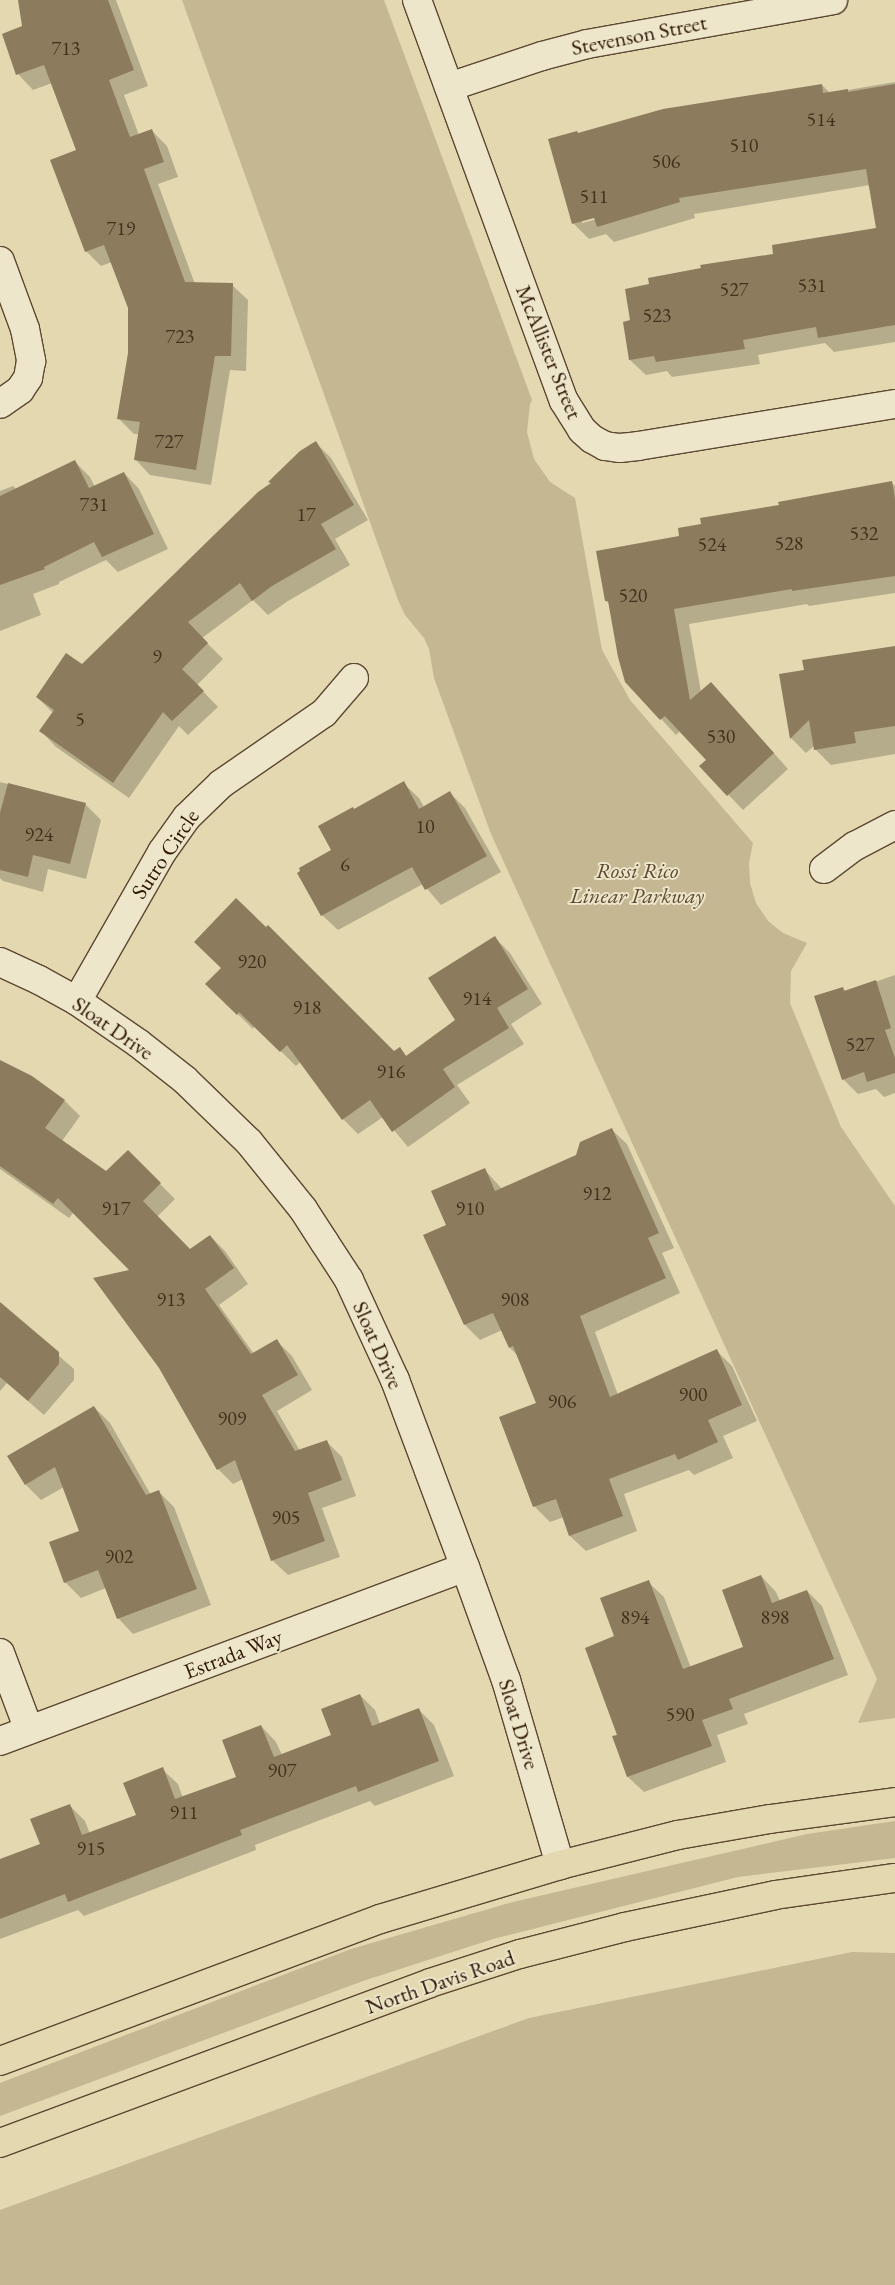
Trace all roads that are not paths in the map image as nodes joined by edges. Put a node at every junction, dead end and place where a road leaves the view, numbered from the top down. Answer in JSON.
{"nodes":[{"id":1,"x":417,"y":0,"type":"edge"},
{"id":2,"x":833,"y":0,"type":"edge"},
{"id":3,"x":449,"y":87,"type":"junction"},
{"id":4,"x":0,"y":261,"type":"edge"},
{"id":5,"x":0,"y":404,"type":"edge"},
{"id":6,"x":895,"y":404,"type":"edge"},
{"id":7,"x":354,"y":678,"type":"dead end"},
{"id":8,"x":895,"y":825,"type":"edge"},
{"id":9,"x":824,"y":869,"type":"dead end"},
{"id":10,"x":0,"y":962,"type":"edge"},
{"id":11,"x":77,"y":1001,"type":"junction"},
{"id":12,"x":465,"y":1567,"type":"junction"},
{"id":13,"x":0,"y":1653,"type":"edge"},
{"id":14,"x":29,"y":1730,"type":"junction"},
{"id":15,"x":0,"y":1741,"type":"edge"},
{"id":16,"x":895,"y":1802,"type":"edge"},
{"id":17,"x":560,"y":1865,"type":"junction"},
{"id":18,"x":895,"y":1878,"type":"edge"},
{"id":19,"x":0,"y":2061,"type":"edge"},
{"id":20,"x":0,"y":2142,"type":"edge"}],
"edges":[{"from":1,"to":3,"type":"street","name":"McAllister Street"},
{"from":2,"to":3,"type":"street","name":"Stevenson Street"},
{"from":3,"to":6,"type":"street","name":"McAllister Street"},
{"from":4,"to":5,"type":"street"},
{"from":7,"to":11,"type":"street","name":"Sutro Circle"},
{"from":8,"to":9,"type":"street"},
{"from":10,"to":11,"type":"street","name":"Sloat Drive"},
{"from":11,"to":12,"type":"street","name":"Sloat Drive"},
{"from":12,"to":14,"type":"street","name":"Estrada Way"},
{"from":12,"to":17,"type":"street","name":"Sloat Drive"},
{"from":13,"to":14,"type":"street"},
{"from":14,"to":15,"type":"street","name":"Estrada Way"},
{"from":16,"to":17,"type":"highway"},
{"from":17,"to":19,"type":"highway"},
{"from":18,"to":20,"type":"highway","name":"North Davis Road"}]}
